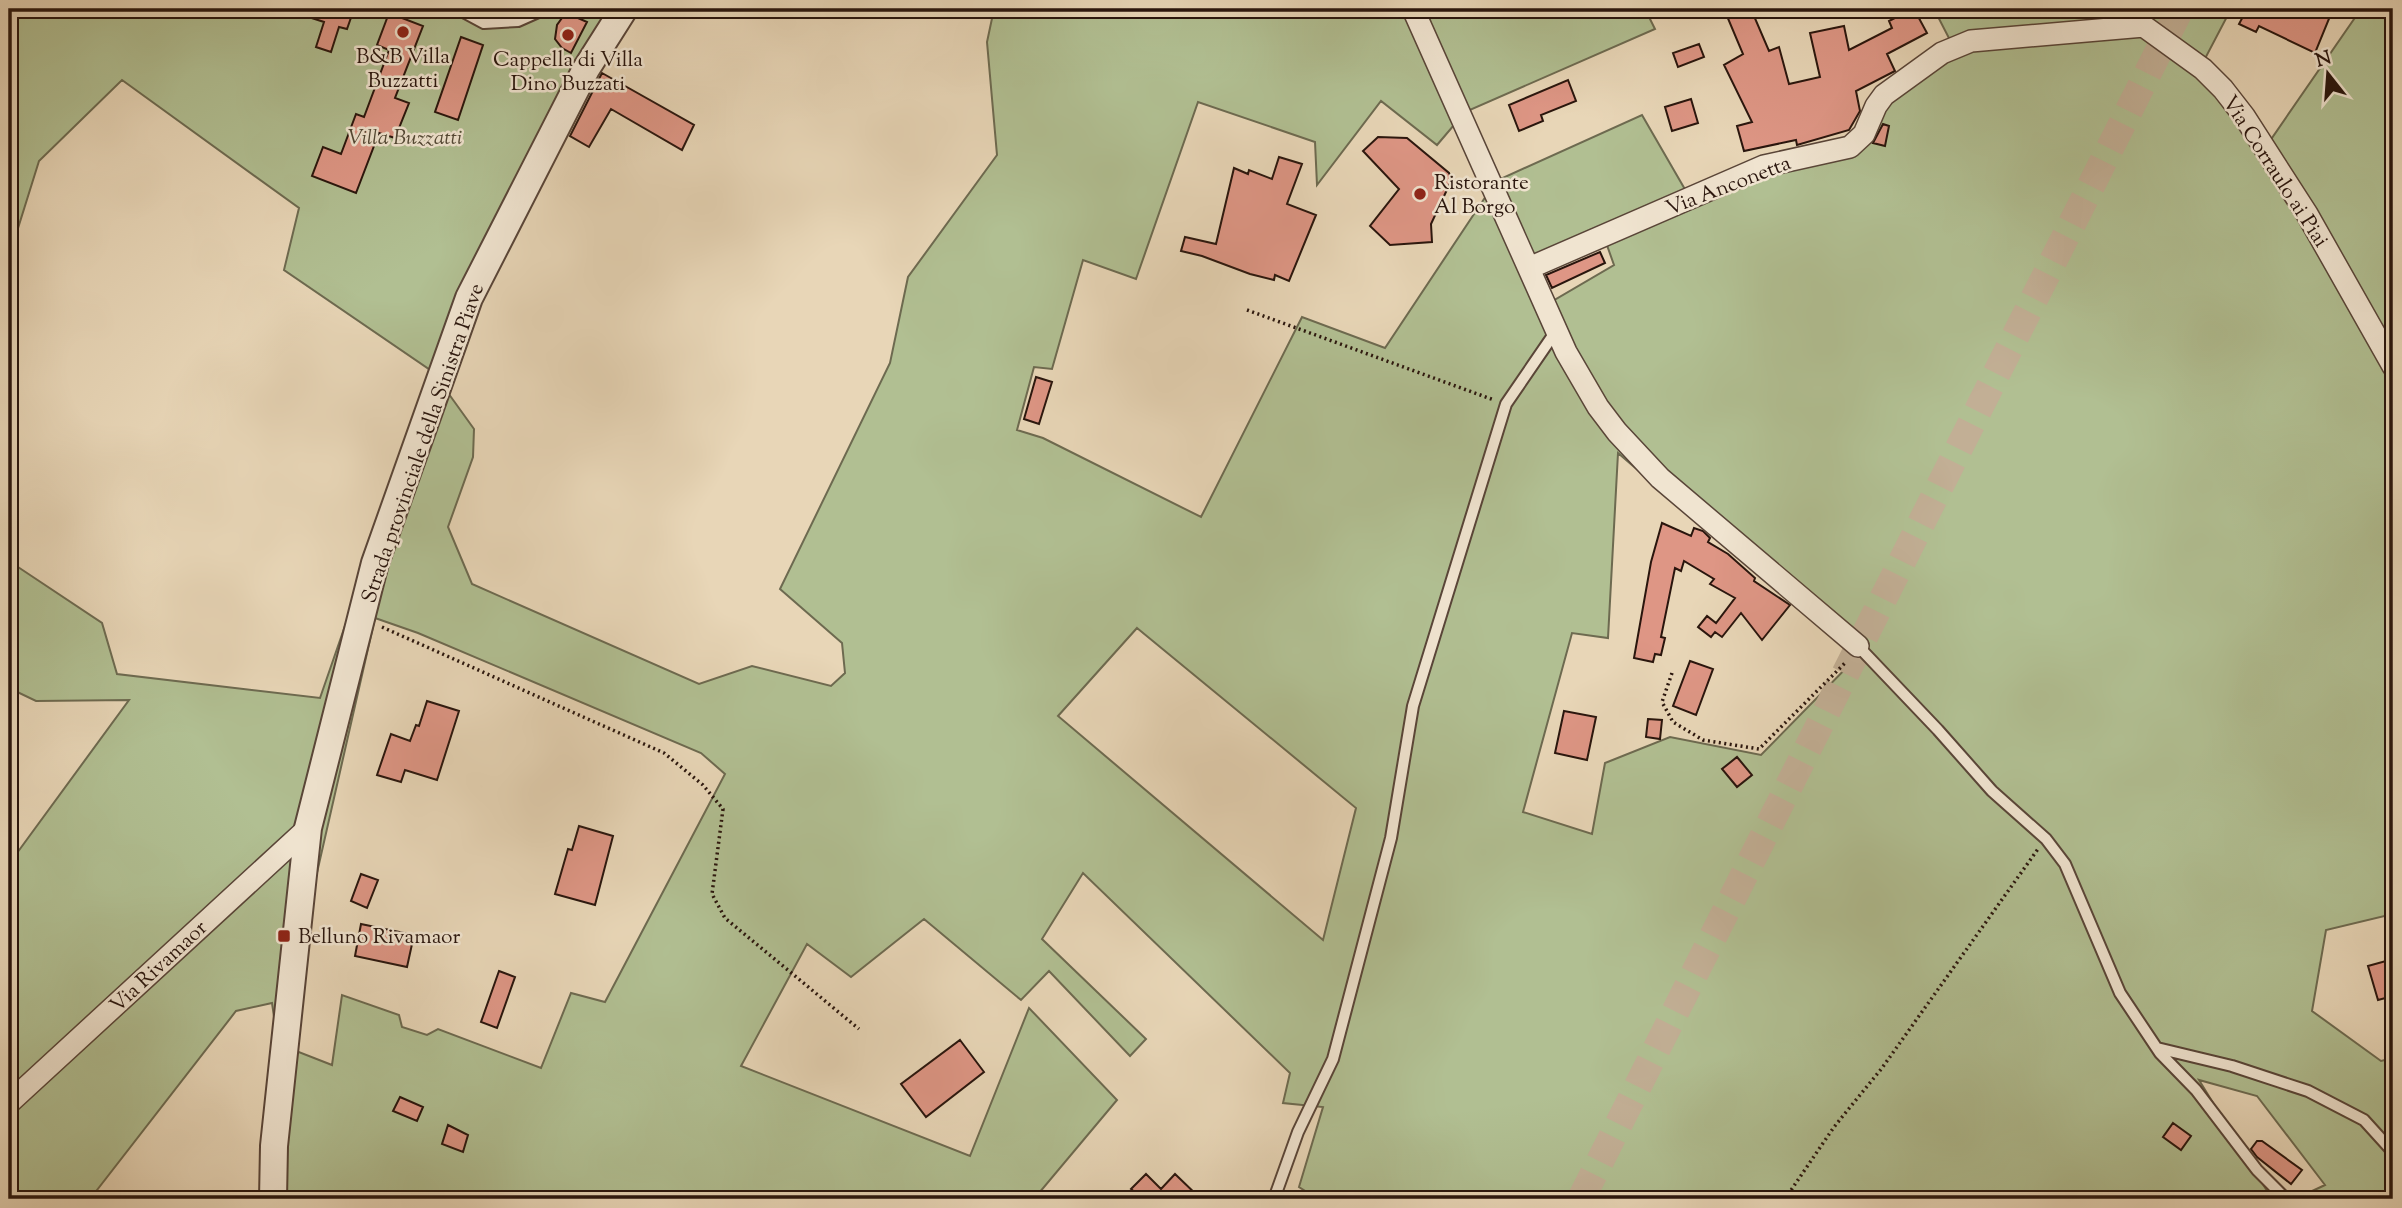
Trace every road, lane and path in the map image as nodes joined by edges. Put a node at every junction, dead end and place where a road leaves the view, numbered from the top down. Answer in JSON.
{"nodes":[{"id":1,"x":458,"y":9,"type":"edge"},
{"id":2,"x":545,"y":9,"type":"edge"},
{"id":3,"x":624,"y":9,"type":"edge"},
{"id":4,"x":1413,"y":9,"type":"edge"},
{"id":5,"x":2120,"y":9,"type":"edge"},
{"id":6,"x":2144,"y":26,"type":"junction"},
{"id":7,"x":1529,"y":268,"type":"junction"},
{"id":8,"x":1247,"y":310,"type":"dead end"},
{"id":9,"x":1556,"y":331,"type":"junction"},
{"id":10,"x":2393,"y":366,"type":"edge"},
{"id":11,"x":1506,"y":404,"type":"junction"},
{"id":12,"x":361,"y":618,"type":"junction"},
{"id":13,"x":1858,"y":646,"type":"junction"},
{"id":14,"x":1672,"y":673,"type":"dead end"},
{"id":15,"x":308,"y":828,"type":"junction"},
{"id":16,"x":2046,"y":839,"type":"junction"},
{"id":17,"x":859,"y":1029,"type":"dead end"},
{"id":18,"x":2157,"y":1048,"type":"junction"},
{"id":19,"x":9,"y":1103,"type":"edge"},
{"id":20,"x":2393,"y":1152,"type":"edge"},
{"id":21,"x":274,"y":1199,"type":"edge"},
{"id":22,"x":1274,"y":1199,"type":"edge"},
{"id":23,"x":1785,"y":1199,"type":"edge"},
{"id":24,"x":2286,"y":1199,"type":"edge"}],
"edges":[{"from":1,"to":2,"type":"lane"},
{"from":3,"to":12,"type":"street","name":"Strada provinciale della Sinistra Piave"},
{"from":4,"to":7,"type":"street"},
{"from":5,"to":6,"type":"street","name":"Via Corraulo ai Piai"},
{"from":6,"to":7,"type":"street","name":"Via Anconetta"},
{"from":6,"to":10,"type":"street","name":"Via Corraulo ai Piai"},
{"from":7,"to":9,"type":"street"},
{"from":8,"to":11,"type":"path"},
{"from":9,"to":11,"type":"lane"},
{"from":9,"to":13,"type":"street"},
{"from":11,"to":22,"type":"lane"},
{"from":12,"to":15,"type":"street","name":"Strada provinciale della Sinistra Piave"},
{"from":12,"to":17,"type":"path"},
{"from":13,"to":14,"type":"path"},
{"from":13,"to":16,"type":"lane"},
{"from":15,"to":19,"type":"street","name":"Via Rivamaor"},
{"from":15,"to":21,"type":"street","name":"Strada provinciale della Sinistra Piave"},
{"from":16,"to":18,"type":"lane"},
{"from":16,"to":23,"type":"path"},
{"from":18,"to":20,"type":"lane"},
{"from":18,"to":24,"type":"lane"}]}
